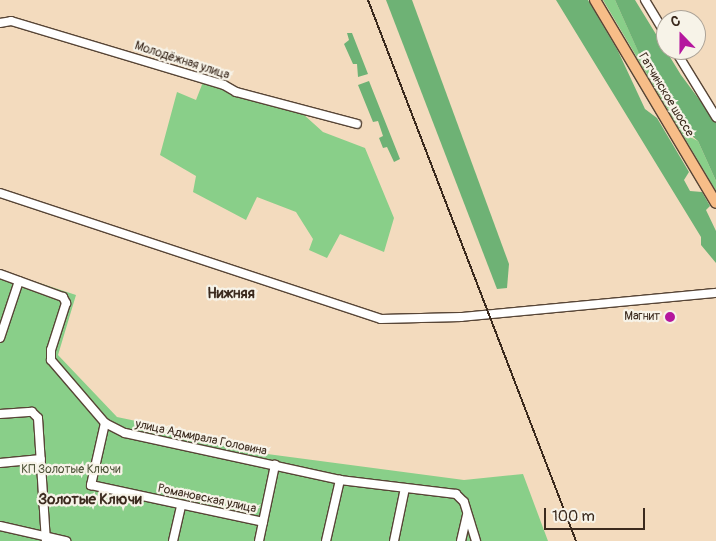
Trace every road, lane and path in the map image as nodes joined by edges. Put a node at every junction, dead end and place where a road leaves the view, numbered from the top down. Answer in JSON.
{"nodes":[{"id":1,"x":595,"y":0,"type":"edge"},
{"id":2,"x":645,"y":0,"type":"edge"},
{"id":3,"x":656,"y":18,"type":"edge"},
{"id":4,"x":0,"y":23,"type":"edge"},
{"id":5,"x":681,"y":60,"type":"edge"},
{"id":6,"x":716,"y":117,"type":"edge"},
{"id":7,"x":357,"y":124,"type":"dead end"},
{"id":8,"x":0,"y":193,"type":"edge"},
{"id":9,"x":716,"y":203,"type":"edge"},
{"id":10,"x":0,"y":274,"type":"edge"},
{"id":11,"x":19,"y":281,"type":"junction"},
{"id":12,"x":716,"y":293,"type":"edge"},
{"id":13,"x":0,"y":338,"type":"edge"},
{"id":14,"x":0,"y":414,"type":"edge"},
{"id":15,"x":105,"y":423,"type":"junction"},
{"id":16,"x":41,"y":459,"type":"junction"},
{"id":17,"x":0,"y":463,"type":"edge"},
{"id":18,"x":275,"y":465,"type":"junction"},
{"id":19,"x":340,"y":480,"type":"junction"},
{"id":20,"x":405,"y":488,"type":"junction"},
{"id":21,"x":181,"y":504,"type":"junction"},
{"id":22,"x":466,"y":516,"type":"junction"},
{"id":23,"x":263,"y":522,"type":"junction"},
{"id":24,"x":0,"y":526,"type":"edge"},
{"id":25,"x":46,"y":539,"type":"edge"},
{"id":26,"x":66,"y":541,"type":"edge"},
{"id":27,"x":173,"y":541,"type":"edge"},
{"id":28,"x":259,"y":541,"type":"edge"},
{"id":29,"x":326,"y":541,"type":"edge"},
{"id":30,"x":394,"y":541,"type":"edge"},
{"id":31,"x":461,"y":541,"type":"edge"},
{"id":32,"x":476,"y":541,"type":"edge"}],
"edges":[{"from":1,"to":9,"type":"main road","name":"Гатчинское шоссе"},
{"from":2,"to":3,"type":"street"},
{"from":4,"to":7,"type":"street","name":"Молодёжная улица"},
{"from":5,"to":6,"type":"street"},
{"from":8,"to":12,"type":"street"},
{"from":10,"to":11,"type":"street","name":"улица Адмирала Головина"},
{"from":11,"to":13,"type":"street"},
{"from":11,"to":15,"type":"street","name":"улица Адмирала Головина"},
{"from":14,"to":16,"type":"street"},
{"from":15,"to":18,"type":"street","name":"улица Адмирала Головина"},
{"from":15,"to":21,"type":"street","name":"Романовская улица"},
{"from":16,"to":17,"type":"street"},
{"from":16,"to":25,"type":"street"},
{"from":18,"to":19,"type":"street","name":"улица Адмирала Головина"},
{"from":18,"to":23,"type":"street"},
{"from":19,"to":20,"type":"street","name":"улица Адмирала Головина"},
{"from":19,"to":29,"type":"street"},
{"from":20,"to":22,"type":"street","name":"улица Адмирала Головина"},
{"from":20,"to":30,"type":"street"},
{"from":21,"to":23,"type":"street","name":"Романовская улица"},
{"from":21,"to":27,"type":"street"},
{"from":22,"to":31,"type":"street"},
{"from":22,"to":32,"type":"street","name":"улица Адмирала Головина"},
{"from":23,"to":28,"type":"street"},
{"from":24,"to":25,"type":"street"},
{"from":25,"to":26,"type":"street"}]}
